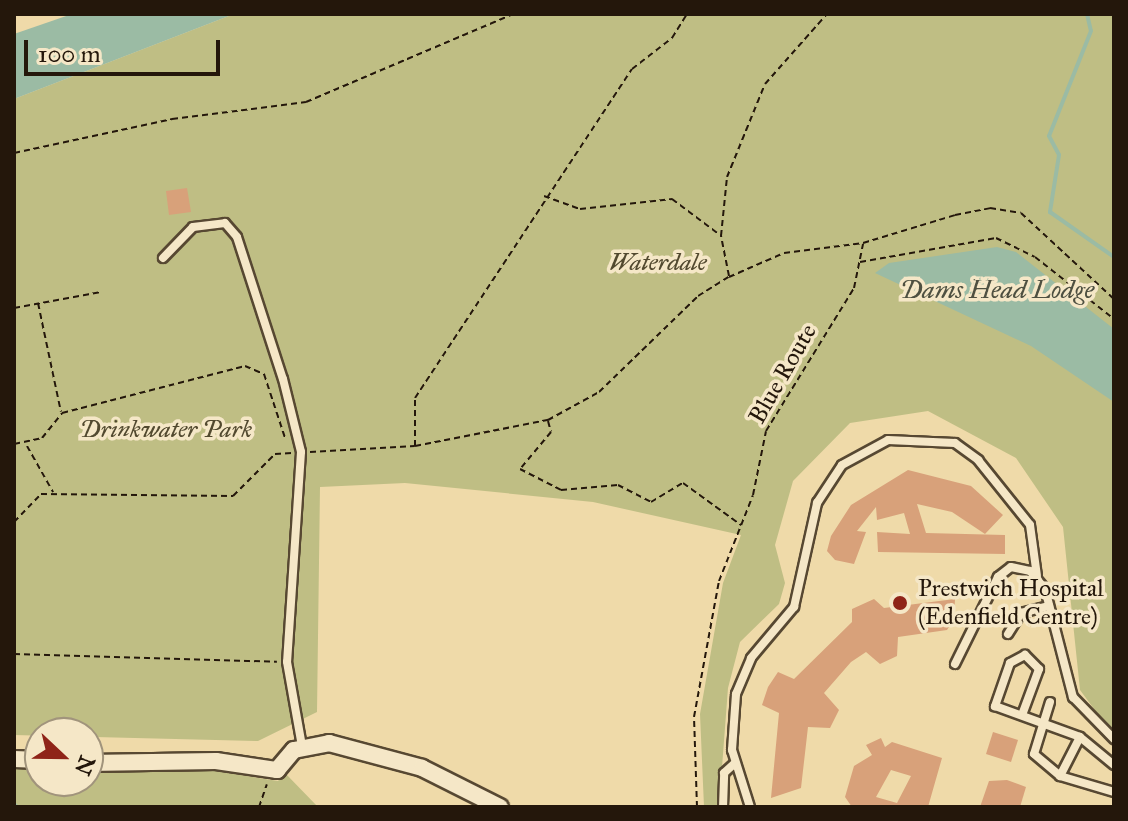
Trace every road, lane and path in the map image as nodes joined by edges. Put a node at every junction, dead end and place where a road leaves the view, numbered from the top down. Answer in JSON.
{"nodes":[{"id":1,"x":513,"y":14,"type":"edge"},
{"id":2,"x":687,"y":14,"type":"edge"},
{"id":3,"x":827,"y":14,"type":"edge"},
{"id":4,"x":14,"y":153,"type":"edge"},
{"id":5,"x":544,"y":196,"type":"junction"},
{"id":6,"x":721,"y":236,"type":"junction"},
{"id":7,"x":863,"y":243,"type":"junction"},
{"id":8,"x":163,"y":258,"type":"dead end"},
{"id":9,"x":859,"y":262,"type":"junction"},
{"id":10,"x":729,"y":277,"type":"junction"},
{"id":11,"x":100,"y":292,"type":"dead end"},
{"id":12,"x":1114,"y":299,"type":"edge"},
{"id":13,"x":38,"y":303,"type":"junction"},
{"id":14,"x":14,"y":308,"type":"edge"},
{"id":15,"x":1114,"y":319,"type":"edge"},
{"id":16,"x":62,"y":413,"type":"junction"},
{"id":17,"x":548,"y":420,"type":"junction"},
{"id":18,"x":14,"y":444,"type":"edge"},
{"id":19,"x":26,"y":445,"type":"junction"},
{"id":20,"x":415,"y":446,"type":"junction"},
{"id":21,"x":301,"y":452,"type":"junction"},
{"id":22,"x":54,"y":494,"type":"junction"},
{"id":23,"x":14,"y":522,"type":"edge"},
{"id":24,"x":743,"y":526,"type":"junction"},
{"id":25,"x":1037,"y":576,"type":"junction"},
{"id":26,"x":1049,"y":606,"type":"junction"},
{"id":27,"x":1008,"y":634,"type":"dead end"},
{"id":28,"x":14,"y":654,"type":"edge"},
{"id":29,"x":287,"y":662,"type":"junction"},
{"id":30,"x":955,"y":664,"type":"dead end"},
{"id":31,"x":1050,"y":702,"type":"dead end"},
{"id":32,"x":1022,"y":715,"type":"junction"},
{"id":33,"x":1047,"y":724,"type":"junction"},
{"id":34,"x":1080,"y":737,"type":"junction"},
{"id":35,"x":1114,"y":739,"type":"edge"},
{"id":36,"x":302,"y":746,"type":"junction"},
{"id":37,"x":104,"y":763,"type":"edge"},
{"id":38,"x":734,"y":764,"type":"junction"},
{"id":39,"x":1114,"y":765,"type":"edge"},
{"id":40,"x":277,"y":770,"type":"junction"},
{"id":41,"x":1060,"y":776,"type":"junction"},
{"id":42,"x":1114,"y":792,"type":"edge"},
{"id":43,"x":259,"y":807,"type":"edge"},
{"id":44,"x":500,"y":807,"type":"edge"},
{"id":45,"x":697,"y":807,"type":"edge"},
{"id":46,"x":723,"y":807,"type":"edge"},
{"id":47,"x":750,"y":807,"type":"edge"}],
"edges":[{"from":1,"to":4,"type":"path"},
{"from":2,"to":5,"type":"path"},
{"from":3,"to":6,"type":"path"},
{"from":5,"to":6,"type":"path"},
{"from":5,"to":20,"type":"path"},
{"from":6,"to":10,"type":"path"},
{"from":7,"to":9,"type":"path","name":"Blue Route"},
{"from":7,"to":10,"type":"path"},
{"from":7,"to":12,"type":"path"},
{"from":8,"to":21,"type":"lane"},
{"from":9,"to":15,"type":"path"},
{"from":9,"to":24,"type":"path","name":"Blue Route"},
{"from":10,"to":17,"type":"path"},
{"from":11,"to":13,"type":"path"},
{"from":13,"to":14,"type":"path"},
{"from":13,"to":16,"type":"path"},
{"from":16,"to":19,"type":"path"},
{"from":16,"to":21,"type":"path"},
{"from":17,"to":20,"type":"path"},
{"from":17,"to":24,"type":"path"},
{"from":18,"to":19,"type":"path"},
{"from":19,"to":22,"type":"path"},
{"from":20,"to":21,"type":"path"},
{"from":21,"to":22,"type":"path"},
{"from":21,"to":29,"type":"lane"},
{"from":22,"to":23,"type":"path"},
{"from":24,"to":45,"type":"path","name":"Blue Route"},
{"from":25,"to":26,"type":"lane"},
{"from":25,"to":30,"type":"lane"},
{"from":25,"to":38,"type":"lane"},
{"from":26,"to":27,"type":"lane"},
{"from":26,"to":35,"type":"lane"},
{"from":28,"to":29,"type":"path"},
{"from":29,"to":36,"type":"lane"},
{"from":31,"to":33,"type":"lane"},
{"from":32,"to":32,"type":"lane"},
{"from":32,"to":33,"type":"lane"},
{"from":33,"to":34,"type":"lane"},
{"from":33,"to":41,"type":"lane"},
{"from":34,"to":39,"type":"lane"},
{"from":34,"to":41,"type":"lane"},
{"from":36,"to":40,"type":"street"},
{"from":36,"to":44,"type":"street"},
{"from":37,"to":40,"type":"street"},
{"from":38,"to":46,"type":"lane"},
{"from":38,"to":47,"type":"lane"},
{"from":40,"to":43,"type":"path"},
{"from":41,"to":42,"type":"lane"}]}
